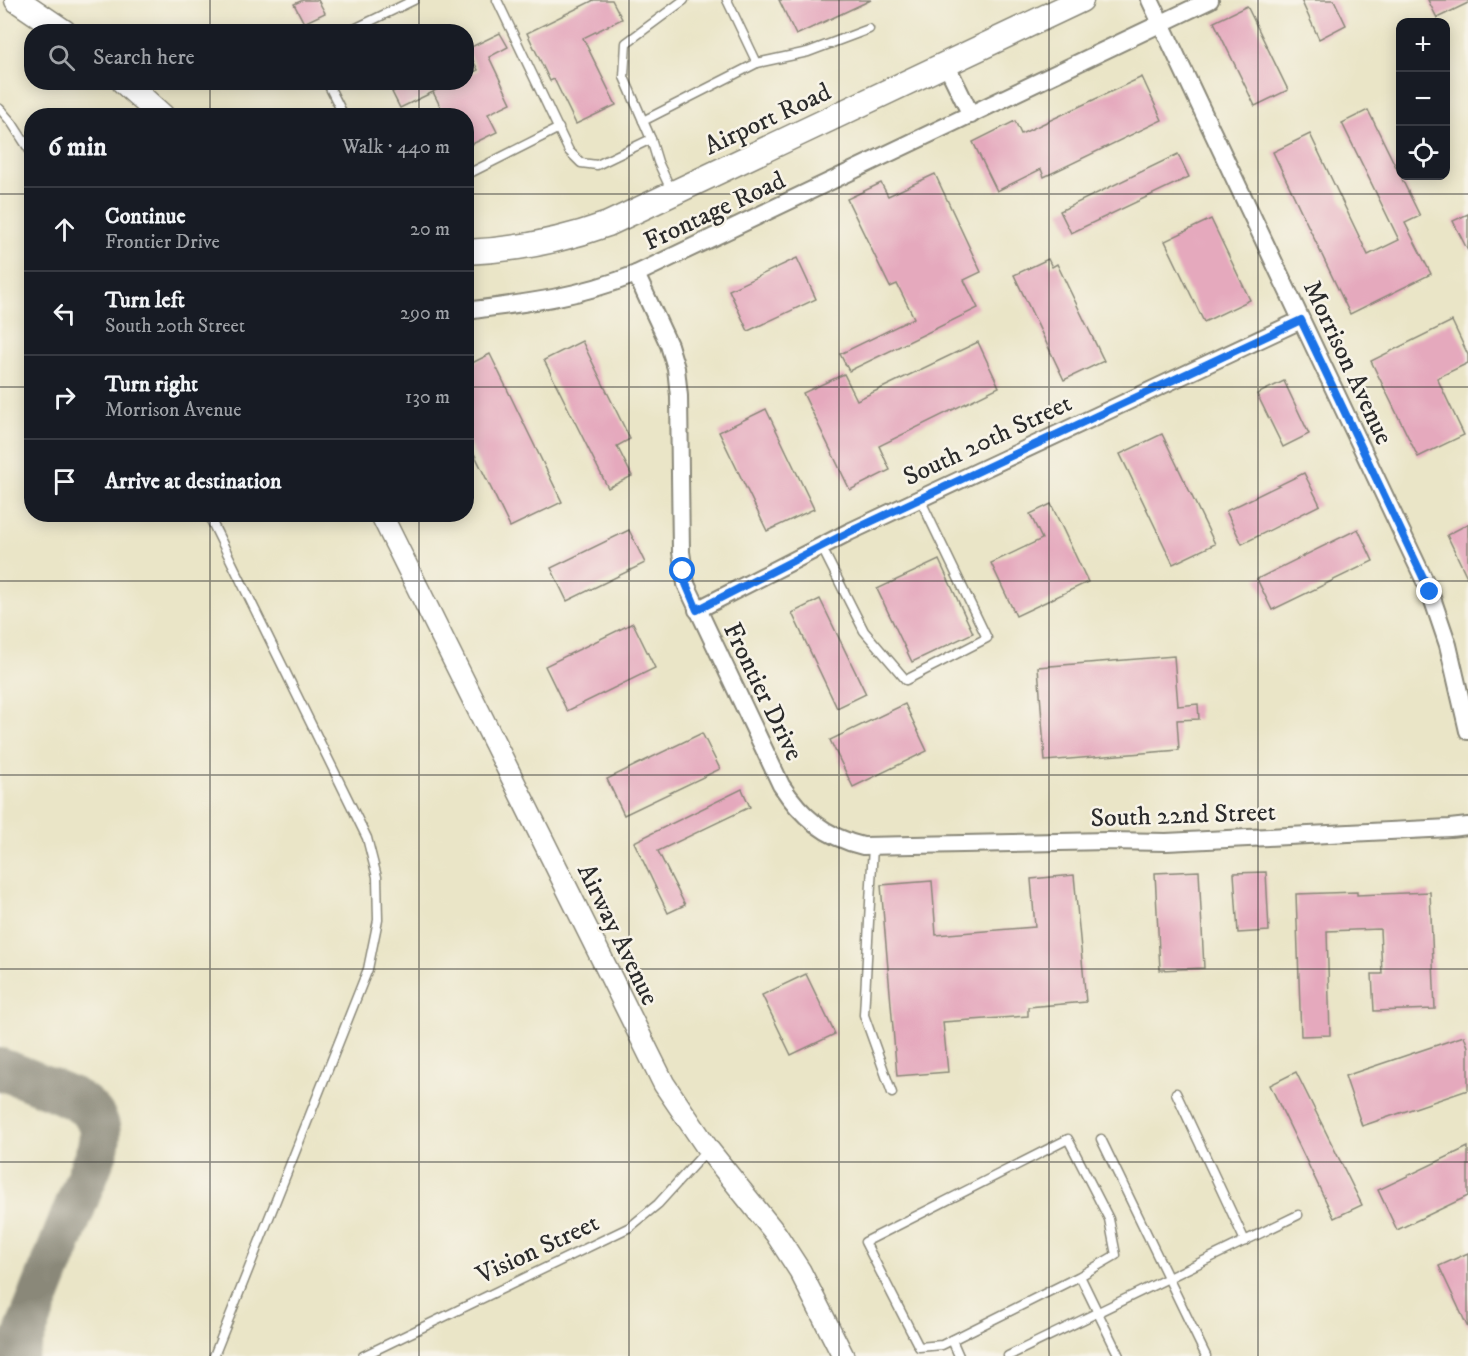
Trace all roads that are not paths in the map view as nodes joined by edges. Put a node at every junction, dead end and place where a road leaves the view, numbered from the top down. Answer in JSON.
{"nodes":[{"id":1,"x":17,"y":0,"type":"edge"},
{"id":2,"x":414,"y":0,"type":"edge"},
{"id":3,"x":496,"y":0,"type":"edge"},
{"id":4,"x":684,"y":0,"type":"edge"},
{"id":5,"x":727,"y":0,"type":"edge"},
{"id":6,"x":1082,"y":0,"type":"edge"},
{"id":7,"x":1150,"y":0,"type":"edge"},
{"id":8,"x":1210,"y":0,"type":"edge"},
{"id":9,"x":1161,"y":23,"type":"junction"},
{"id":10,"x":52,"y":24,"type":"edge"},
{"id":11,"x":364,"y":24,"type":"edge"},
{"id":12,"x":869,"y":29,"type":"dead end"},
{"id":13,"x":756,"y":63,"type":"junction"},
{"id":14,"x":946,"y":64,"type":"junction"},
{"id":15,"x":133,"y":90,"type":"edge"},
{"id":16,"x":331,"y":90,"type":"edge"},
{"id":17,"x":153,"y":108,"type":"edge"},
{"id":18,"x":340,"y":108,"type":"edge"},
{"id":19,"x":0,"y":109,"type":"edge"},
{"id":20,"x":970,"y":115,"type":"junction"},
{"id":21,"x":643,"y":121,"type":"junction"},
{"id":22,"x":559,"y":128,"type":"junction"},
{"id":23,"x":651,"y":139,"type":"junction"},
{"id":24,"x":24,"y":142,"type":"edge"},
{"id":25,"x":474,"y":171,"type":"edge"},
{"id":26,"x":673,"y":194,"type":"junction"},
{"id":27,"x":474,"y":251,"type":"edge"},
{"id":28,"x":636,"y":274,"type":"junction"},
{"id":29,"x":474,"y":310,"type":"edge"},
{"id":30,"x":1301,"y":320,"type":"junction"},
{"id":31,"x":920,"y":499,"type":"junction"},
{"id":32,"x":212,"y":522,"type":"edge"},
{"id":33,"x":385,"y":522,"type":"edge"},
{"id":34,"x":821,"y":546,"type":"junction"},
{"id":35,"x":697,"y":610,"type":"junction"},
{"id":36,"x":1468,"y":731,"type":"edge"},
{"id":37,"x":1468,"y":826,"type":"edge"},
{"id":38,"x":873,"y":846,"type":"junction"},
{"id":39,"x":899,"y":846,"type":"joint"},
{"id":40,"x":892,"y":1093,"type":"dead end"},
{"id":41,"x":1176,"y":1093,"type":"dead end"},
{"id":42,"x":1101,"y":1139,"type":"dead end"},
{"id":43,"x":708,"y":1149,"type":"junction"},
{"id":44,"x":1298,"y":1215,"type":"dead end"},
{"id":45,"x":1245,"y":1241,"type":"junction"},
{"id":46,"x":1080,"y":1276,"type":"junction"},
{"id":47,"x":1168,"y":1278,"type":"junction"},
{"id":48,"x":1098,"y":1313,"type":"junction"},
{"id":49,"x":952,"y":1340,"type":"junction"},
{"id":50,"x":214,"y":1356,"type":"edge"},
{"id":51,"x":363,"y":1356,"type":"edge"},
{"id":52,"x":843,"y":1356,"type":"edge"},
{"id":53,"x":958,"y":1356,"type":"edge"},
{"id":54,"x":1008,"y":1356,"type":"edge"},
{"id":55,"x":1119,"y":1356,"type":"edge"},
{"id":56,"x":1206,"y":1356,"type":"edge"}],
"edges":[{"from":1,"to":10,"type":"main road"},
{"from":2,"to":11,"type":"lane"},
{"from":3,"to":22,"type":"lane"},
{"from":4,"to":21,"type":"lane"},
{"from":5,"to":13,"type":"lane"},
{"from":6,"to":14,"type":"main road","name":"Airport Road"},
{"from":7,"to":9,"type":"street","name":"Morrison Avenue"},
{"from":8,"to":9,"type":"street","name":"Frontage Road"},
{"from":9,"to":20,"type":"street","name":"Frontage Road"},
{"from":9,"to":30,"type":"street","name":"Morrison Avenue"},
{"from":12,"to":13,"type":"lane"},
{"from":13,"to":21,"type":"lane"},
{"from":14,"to":20,"type":"street"},
{"from":14,"to":26,"type":"main road","name":"Airport Road"},
{"from":15,"to":17,"type":"main road"},
{"from":16,"to":18,"type":"lane"},
{"from":19,"to":24,"type":"lane"},
{"from":20,"to":28,"type":"street","name":"Frontage Road"},
{"from":21,"to":23,"type":"lane"},
{"from":22,"to":23,"type":"lane"},
{"from":22,"to":25,"type":"lane"},
{"from":23,"to":26,"type":"lane"},
{"from":26,"to":27,"type":"main road","name":"Airport Road"},
{"from":28,"to":29,"type":"street","name":"Frontage Road"},
{"from":28,"to":35,"type":"street","name":"Frontier Drive"},
{"from":30,"to":31,"type":"street","name":"South 20th Street"},
{"from":30,"to":36,"type":"street","name":"Morrison Avenue"},
{"from":31,"to":34,"type":"street","name":"South 20th Street"},
{"from":31,"to":34,"type":"lane"},
{"from":32,"to":50,"type":"lane"},
{"from":33,"to":43,"type":"street","name":"Airway Avenue"},
{"from":34,"to":35,"type":"street","name":"South 20th Street"},
{"from":35,"to":38,"type":"street","name":"Frontier Drive"},
{"from":37,"to":39,"type":"street","name":"South 22nd Street"},
{"from":38,"to":39,"type":"street","name":"Frontier Drive"},
{"from":38,"to":40,"type":"lane"},
{"from":41,"to":45,"type":"lane"},
{"from":42,"to":47,"type":"lane"},
{"from":43,"to":51,"type":"lane","name":"Vision Street"},
{"from":43,"to":52,"type":"street","name":"Airway Avenue"},
{"from":44,"to":45,"type":"lane"},
{"from":45,"to":47,"type":"lane"},
{"from":46,"to":48,"type":"lane"},
{"from":46,"to":49,"type":"lane"},
{"from":46,"to":49,"type":"lane"},
{"from":47,"to":48,"type":"lane"},
{"from":47,"to":56,"type":"lane"},
{"from":48,"to":54,"type":"lane"},
{"from":48,"to":55,"type":"lane"},
{"from":49,"to":53,"type":"lane"}]}
